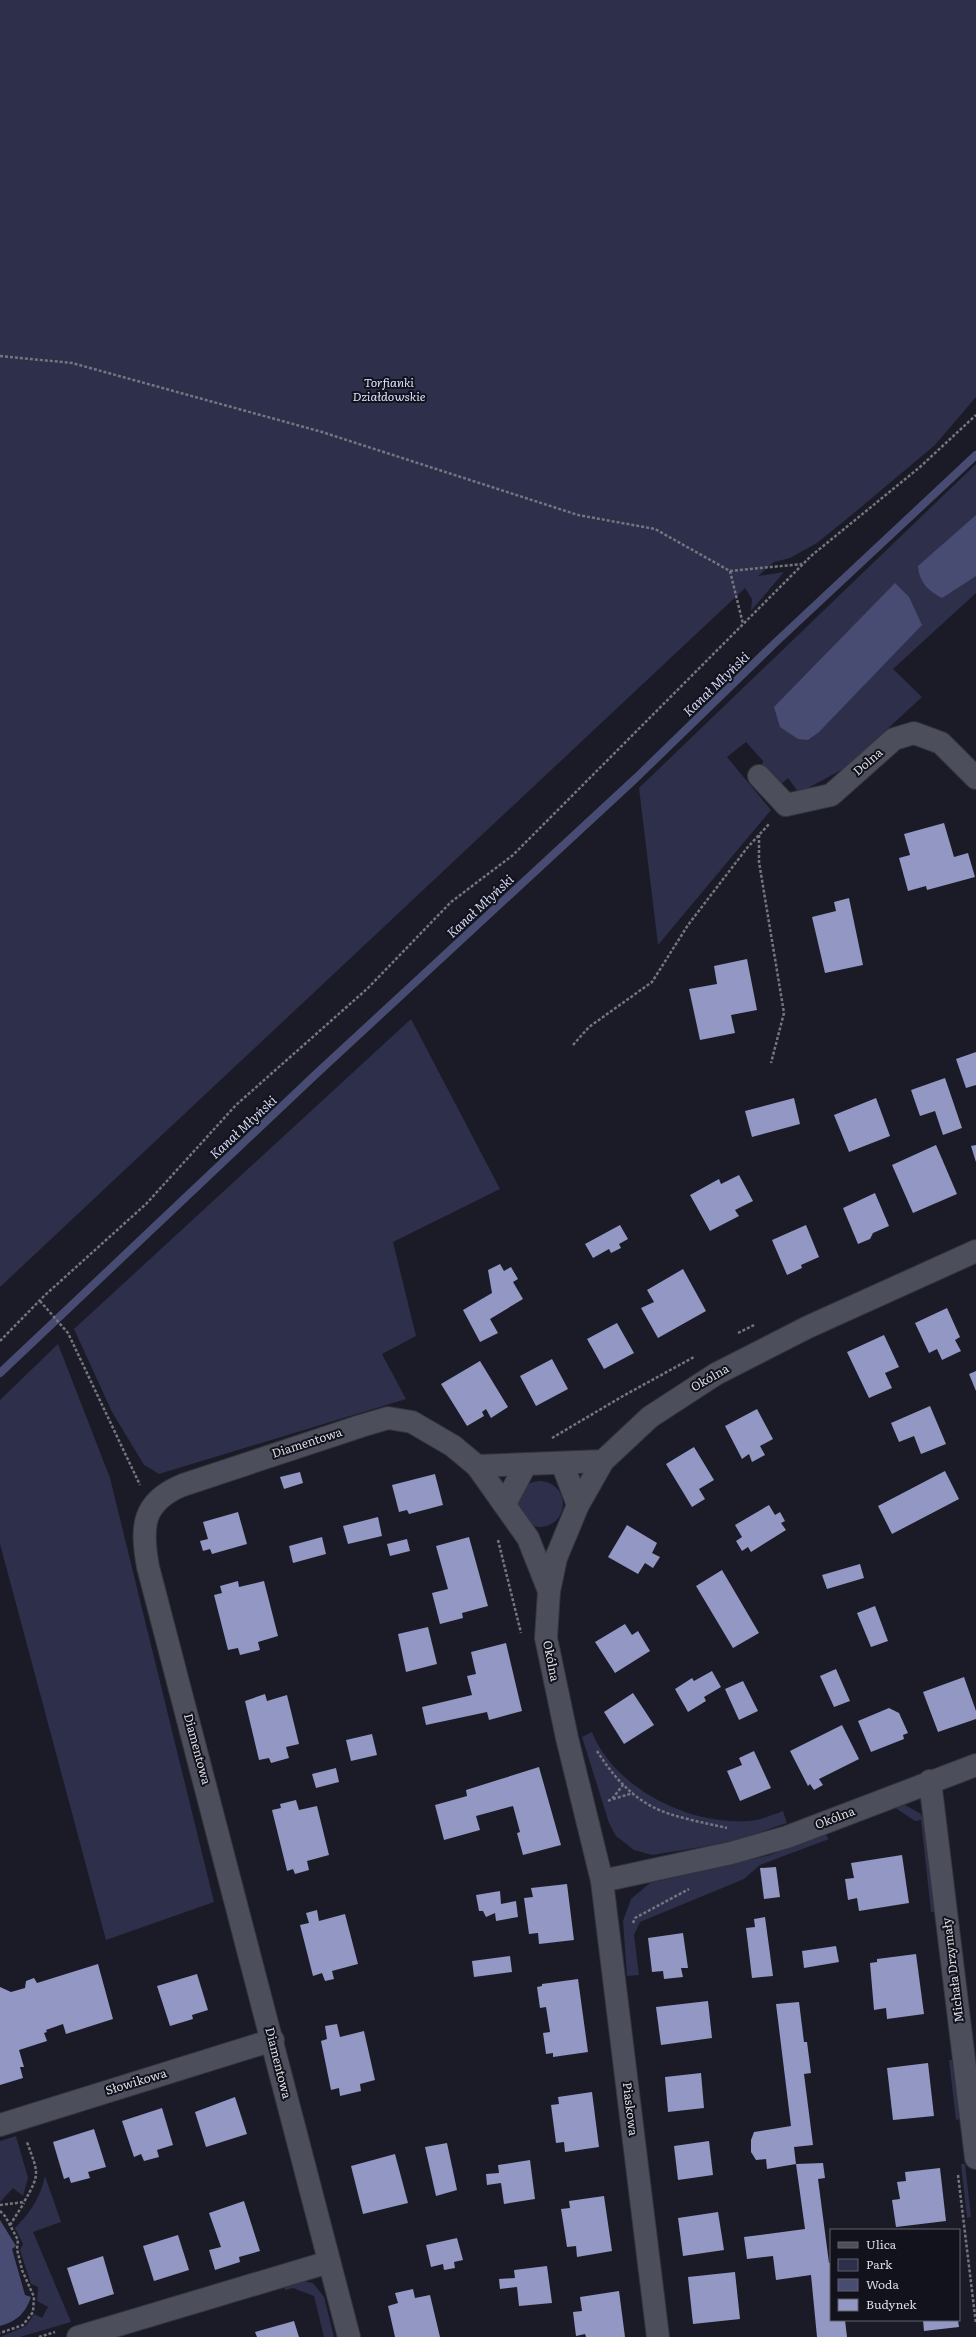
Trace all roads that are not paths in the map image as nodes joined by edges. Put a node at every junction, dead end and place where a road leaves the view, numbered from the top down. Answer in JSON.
{"nodes":[{"id":1,"x":759,"y":776,"type":"dead end"},
{"id":2,"x":976,"y":778,"type":"edge"},
{"id":3,"x":976,"y":1251,"type":"edge"},
{"id":4,"x":603,"y":1461,"type":"junction"},
{"id":5,"x":562,"y":1463,"type":"junction"},
{"id":6,"x":526,"y":1464,"type":"junction"},
{"id":7,"x":477,"y":1466,"type":"junction"},
{"id":8,"x":505,"y":1504,"type":"junction"},
{"id":9,"x":578,"y":1505,"type":"junction"},
{"id":10,"x":567,"y":1532,"type":"junction"},
{"id":11,"x":528,"y":1538,"type":"junction"},
{"id":12,"x":549,"y":1591,"type":"junction"},
{"id":13,"x":976,"y":1765,"type":"edge"},
{"id":14,"x":930,"y":1781,"type":"junction"},
{"id":15,"x":602,"y":1881,"type":"junction"},
{"id":16,"x":273,"y":2040,"type":"junction"},
{"id":17,"x":0,"y":2124,"type":"edge"},
{"id":18,"x":976,"y":2158,"type":"edge"},
{"id":19,"x":329,"y":2262,"type":"junction"},
{"id":20,"x":78,"y":2337,"type":"edge"},
{"id":21,"x":349,"y":2337,"type":"edge"},
{"id":22,"x":658,"y":2337,"type":"edge"}],
"edges":[{"from":1,"to":2,"type":"street","name":"Dolna"},
{"from":3,"to":4,"type":"street","name":"Okólna"},
{"from":4,"to":5,"type":"street"},
{"from":4,"to":9,"type":"street","name":"Okólna"},
{"from":5,"to":6,"type":"street"},
{"from":5,"to":9,"type":"street"},
{"from":6,"to":7,"type":"street"},
{"from":6,"to":8,"type":"street"},
{"from":7,"to":8,"type":"street","name":"Diamentowa"},
{"from":7,"to":16,"type":"street","name":"Diamentowa"},
{"from":8,"to":11,"type":"street","name":"Diamentowa"},
{"from":9,"to":10,"type":"street","name":"Okólna"},
{"from":10,"to":11,"type":"street"},
{"from":10,"to":12,"type":"street","name":"Okólna"},
{"from":11,"to":12,"type":"street","name":"Diamentowa"},
{"from":12,"to":15,"type":"street","name":"Okólna"},
{"from":13,"to":14,"type":"street","name":"Okólna"},
{"from":14,"to":15,"type":"street","name":"Okólna"},
{"from":14,"to":18,"type":"street","name":"Michała Drzymały"},
{"from":15,"to":22,"type":"street","name":"Piaskowa"},
{"from":16,"to":17,"type":"street","name":"Słowikowa"},
{"from":16,"to":19,"type":"street","name":"Diamentowa"},
{"from":19,"to":20,"type":"street"},
{"from":19,"to":21,"type":"street","name":"Diamentowa"}]}
